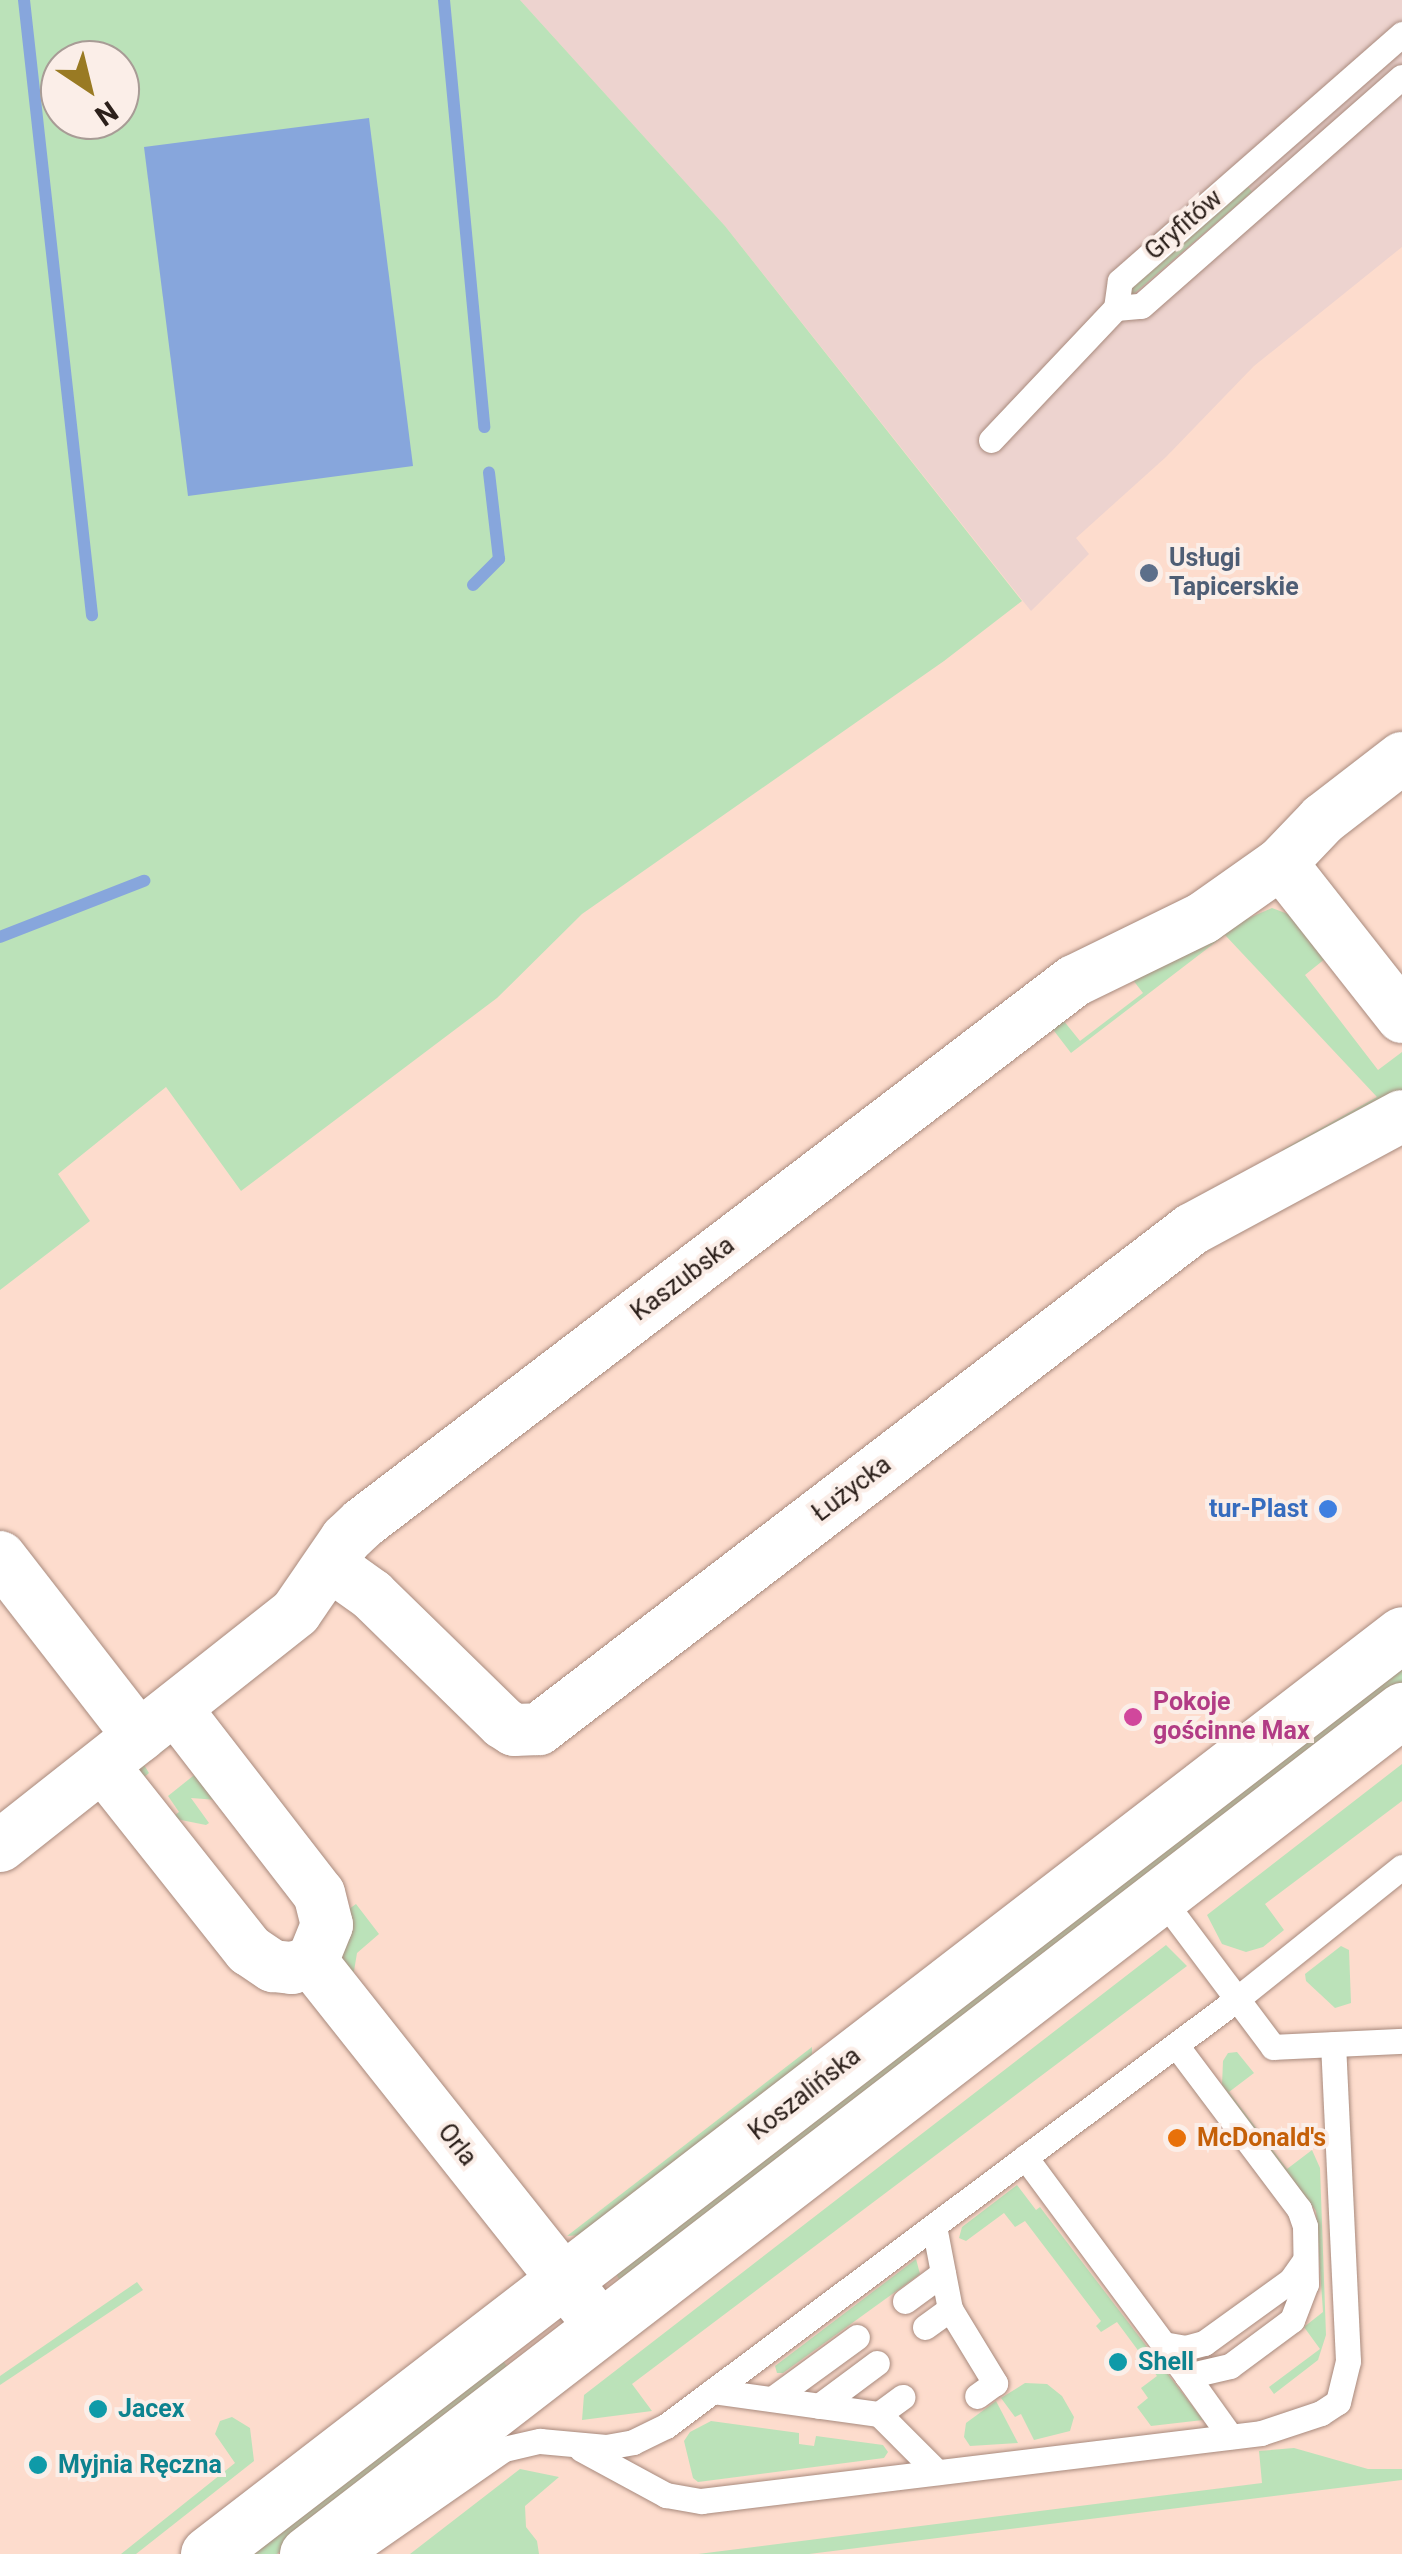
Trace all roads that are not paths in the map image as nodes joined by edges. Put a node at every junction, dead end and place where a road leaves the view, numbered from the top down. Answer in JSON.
{"nodes":[{"id":1,"x":1402,"y":34,"type":"edge"},
{"id":2,"x":1402,"y":77,"type":"edge"},
{"id":3,"x":1268,"y":150,"type":"junction"},
{"id":4,"x":1290,"y":176,"type":"junction"},
{"id":5,"x":1116,"y":308,"type":"junction"},
{"id":6,"x":991,"y":440,"type":"dead end"},
{"id":7,"x":1402,"y":758,"type":"edge"},
{"id":8,"x":1281,"y":863,"type":"junction"},
{"id":9,"x":1402,"y":1017,"type":"edge"},
{"id":10,"x":1402,"y":1116,"type":"edge"},
{"id":11,"x":0,"y":1557,"type":"edge"},
{"id":12,"x":330,"y":1564,"type":"junction"},
{"id":13,"x":1402,"y":1634,"type":"edge"},
{"id":14,"x":1402,"y":1710,"type":"edge"},
{"id":15,"x":139,"y":1736,"type":"junction"},
{"id":16,"x":0,"y":1846,"type":"edge"},
{"id":17,"x":1402,"y":1868,"type":"edge"},
{"id":18,"x":1159,"y":1895,"type":"junction"},
{"id":19,"x":312,"y":1962,"type":"junction"},
{"id":20,"x":1236,"y":1999,"type":"junction"},
{"id":21,"x":1402,"y":2040,"type":"edge"},
{"id":22,"x":1333,"y":2044,"type":"junction"},
{"id":23,"x":1176,"y":2045,"type":"junction"},
{"id":24,"x":1025,"y":2158,"type":"junction"},
{"id":25,"x":934,"y":2226,"type":"junction"},
{"id":26,"x":1306,"y":2260,"type":"junction"},
{"id":27,"x":943,"y":2273,"type":"junction"},
{"id":28,"x":564,"y":2280,"type":"junction"},
{"id":29,"x":905,"y":2301,"type":"dead end"},
{"id":30,"x":950,"y":2309,"type":"junction"},
{"id":31,"x":925,"y":2327,"type":"dead end"},
{"id":32,"x":602,"y":2328,"type":"junction"},
{"id":33,"x":857,"y":2337,"type":"dead end"},
{"id":34,"x":1163,"y":2344,"type":"junction"},
{"id":35,"x":877,"y":2363,"type":"dead end"},
{"id":36,"x":1187,"y":2376,"type":"junction"},
{"id":37,"x":713,"y":2391,"type":"junction"},
{"id":38,"x":977,"y":2396,"type":"dead end"},
{"id":39,"x":902,"y":2397,"type":"dead end"},
{"id":40,"x":772,"y":2399,"type":"junction"},
{"id":41,"x":820,"y":2406,"type":"junction"},
{"id":42,"x":879,"y":2414,"type":"junction"},
{"id":43,"x":1230,"y":2436,"type":"junction"},
{"id":44,"x":574,"y":2446,"type":"junction"},
{"id":45,"x":937,"y":2472,"type":"junction"},
{"id":46,"x":208,"y":2554,"type":"edge"},
{"id":47,"x":307,"y":2554,"type":"edge"},
{"id":48,"x":353,"y":2554,"type":"edge"}],
"edges":[{"from":1,"to":3,"type":"lane","name":"Gryfitów"},
{"from":2,"to":4,"type":"lane","name":"Gryfitów"},
{"from":3,"to":4,"type":"lane"},
{"from":3,"to":5,"type":"lane","name":"Gryfitów"},
{"from":4,"to":5,"type":"lane","name":"Gryfitów"},
{"from":5,"to":6,"type":"lane","name":"Gryfitów"},
{"from":7,"to":8,"type":"street","name":"Kaszubska"},
{"from":8,"to":9,"type":"street"},
{"from":8,"to":12,"type":"street","name":"Kaszubska"},
{"from":10,"to":12,"type":"street","name":"Łużycka"},
{"from":11,"to":15,"type":"street"},
{"from":12,"to":15,"type":"street","name":"Kaszubska"},
{"from":13,"to":28,"type":"main road","name":"Koszalińska"},
{"from":14,"to":18,"type":"main road"},
{"from":15,"to":16,"type":"street","name":"Kaszubska"},
{"from":15,"to":19,"type":"street"},
{"from":15,"to":19,"type":"street"},
{"from":17,"to":20,"type":"lane"},
{"from":18,"to":20,"type":"lane"},
{"from":18,"to":32,"type":"main road"},
{"from":19,"to":28,"type":"street","name":"Orla"},
{"from":20,"to":22,"type":"lane"},
{"from":20,"to":23,"type":"lane"},
{"from":21,"to":22,"type":"lane"},
{"from":22,"to":43,"type":"lane"},
{"from":23,"to":24,"type":"lane"},
{"from":23,"to":26,"type":"lane"},
{"from":24,"to":25,"type":"lane"},
{"from":24,"to":34,"type":"lane"},
{"from":25,"to":27,"type":"lane"},
{"from":25,"to":37,"type":"lane"},
{"from":26,"to":34,"type":"lane"},
{"from":26,"to":36,"type":"lane"},
{"from":27,"to":29,"type":"lane"},
{"from":27,"to":30,"type":"lane"},
{"from":28,"to":32,"type":"street","name":"Orla"},
{"from":28,"to":46,"type":"main road","name":"Koszalińska"},
{"from":30,"to":31,"type":"lane"},
{"from":30,"to":38,"type":"lane"},
{"from":32,"to":47,"type":"main road"},
{"from":33,"to":40,"type":"lane"},
{"from":34,"to":36,"type":"lane"},
{"from":35,"to":41,"type":"lane"},
{"from":36,"to":43,"type":"lane"},
{"from":37,"to":40,"type":"lane"},
{"from":37,"to":44,"type":"lane"},
{"from":39,"to":42,"type":"lane"},
{"from":40,"to":41,"type":"lane"},
{"from":41,"to":42,"type":"lane"},
{"from":42,"to":45,"type":"lane"},
{"from":43,"to":45,"type":"lane"},
{"from":44,"to":45,"type":"lane"},
{"from":44,"to":48,"type":"lane"}]}
